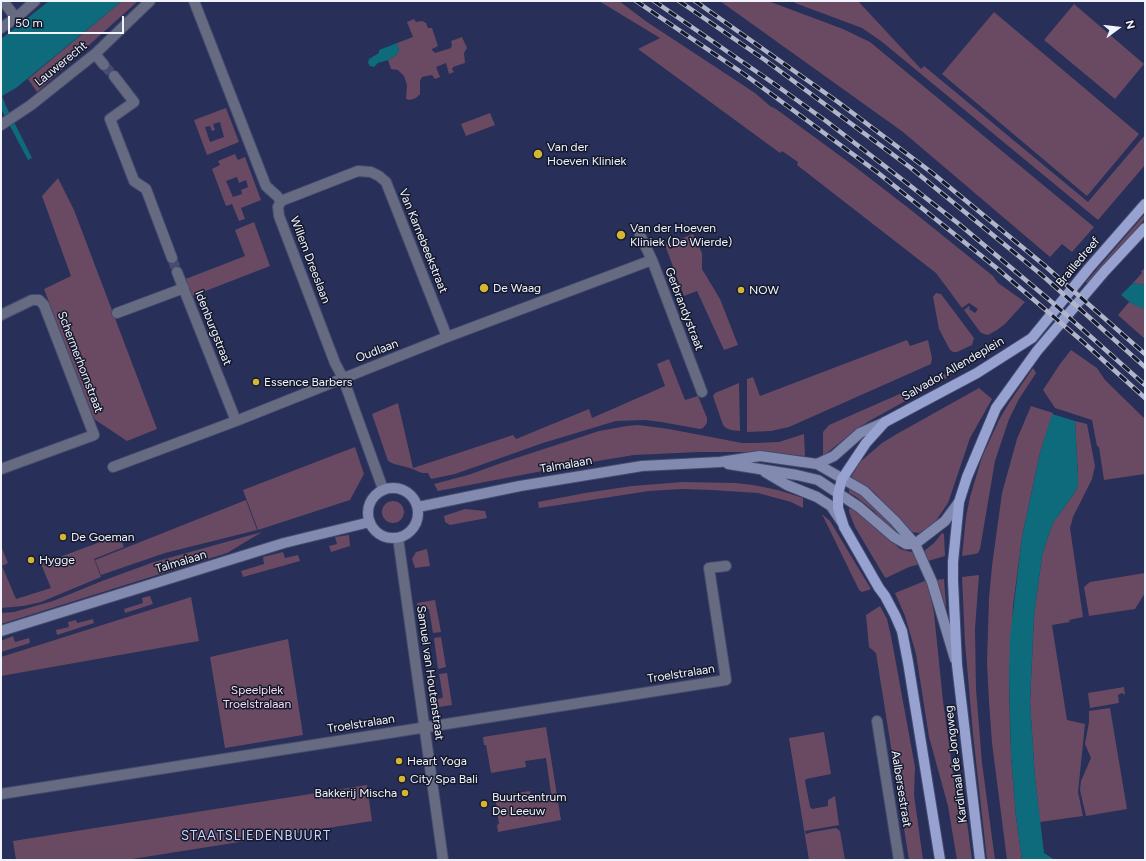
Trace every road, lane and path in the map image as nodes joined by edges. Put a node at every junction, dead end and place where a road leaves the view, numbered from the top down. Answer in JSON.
{"nodes":[{"id":1,"x":3,"y":1,"type":"edge"},
{"id":2,"x":35,"y":1,"type":"edge"},
{"id":3,"x":150,"y":1,"type":"edge"},
{"id":4,"x":194,"y":1,"type":"edge"},
{"id":5,"x":16,"y":18,"type":"junction"},
{"id":6,"x":1,"y":28,"type":"edge"},
{"id":7,"x":95,"y":54,"type":"junction"},
{"id":8,"x":104,"y":65,"type":"tunnel mouth"},
{"id":9,"x":114,"y":76,"type":"tunnel mouth"},
{"id":10,"x":3,"y":123,"type":"edge"},
{"id":11,"x":281,"y":201,"type":"junction"},
{"id":12,"x":1145,"y":204,"type":"edge"},
{"id":13,"x":1145,"y":228,"type":"edge"},
{"id":14,"x":640,"y":235,"type":"dead end"},
{"id":15,"x":172,"y":258,"type":"tunnel mouth"},
{"id":16,"x":652,"y":260,"type":"junction"},
{"id":17,"x":177,"y":272,"type":"tunnel mouth"},
{"id":18,"x":184,"y":288,"type":"junction"},
{"id":19,"x":117,"y":313,"type":"dead end"},
{"id":20,"x":1,"y":315,"type":"edge"},
{"id":21,"x":447,"y":337,"type":"junction"},
{"id":22,"x":1032,"y":338,"type":"joint"},
{"id":23,"x":343,"y":378,"type":"junction"},
{"id":24,"x":702,"y":392,"type":"dead end"},
{"id":25,"x":236,"y":421,"type":"junction"},
{"id":26,"x":886,"y":422,"type":"junction"},
{"id":27,"x":720,"y":462,"type":"junction"},
{"id":28,"x":817,"y":464,"type":"junction"},
{"id":29,"x":113,"y":467,"type":"dead end"},
{"id":30,"x":1,"y":469,"type":"edge"},
{"id":31,"x":762,"y":470,"type":"junction"},
{"id":32,"x":842,"y":479,"type":"junction"},
{"id":33,"x":383,"y":489,"type":"junction"},
{"id":34,"x":838,"y":494,"type":"junction"},
{"id":35,"x":960,"y":502,"type":"junction"},
{"id":36,"x":418,"y":507,"type":"junction"},
{"id":37,"x":370,"y":522,"type":"junction"},
{"id":38,"x":844,"y":527,"type":"junction"},
{"id":39,"x":398,"y":538,"type":"junction"},
{"id":40,"x":915,"y":544,"type":"junction"},
{"id":41,"x":726,"y":566,"type":"dead end"},
{"id":42,"x":1,"y":631,"type":"edge"},
{"id":43,"x":957,"y":665,"type":"junction"},
{"id":44,"x":877,"y":721,"type":"dead end"},
{"id":45,"x":425,"y":727,"type":"junction"},
{"id":46,"x":1,"y":794,"type":"edge"},
{"id":47,"x":443,"y":860,"type":"edge"},
{"id":48,"x":899,"y":860,"type":"edge"},
{"id":49,"x":940,"y":860,"type":"edge"},
{"id":50,"x":980,"y":860,"type":"edge"}],
"edges":[{"from":1,"to":5,"type":"street"},
{"from":2,"to":5,"type":"street"},
{"from":3,"to":7,"type":"street","name":"Lauwerecht"},
{"from":4,"to":11,"type":"street"},
{"from":5,"to":6,"type":"street"},
{"from":7,"to":8,"type":"street"},
{"from":7,"to":10,"type":"street","name":"Lauwerecht"},
{"from":9,"to":15,"type":"street"},
{"from":11,"to":21,"type":"street","name":"Van Karnebeekstraat"},
{"from":11,"to":23,"type":"street","name":"Willem Dreeslaan"},
{"from":12,"to":22,"type":"main road","name":"Brailledreef"},
{"from":13,"to":35,"type":"main road"},
{"from":14,"to":16,"type":"street","name":"Gerbrandystraat"},
{"from":16,"to":21,"type":"street","name":"Oudlaan"},
{"from":16,"to":24,"type":"street","name":"Gerbrandystraat"},
{"from":17,"to":18,"type":"street"},
{"from":18,"to":19,"type":"street","name":"Idenburgstraat"},
{"from":18,"to":25,"type":"street","name":"Idenburgstraat"},
{"from":20,"to":30,"type":"street","name":"Schermerhornstraat"},
{"from":21,"to":23,"type":"street","name":"Oudlaan"},
{"from":22,"to":26,"type":"main road","name":"Salvador Allendeplein"},
{"from":23,"to":25,"type":"street","name":"Oudlaan"},
{"from":23,"to":33,"type":"street","name":"Willem Dreeslaan"},
{"from":25,"to":29,"type":"street","name":"Oudlaan"},
{"from":26,"to":28,"type":"main road","name":"Salvador Allendeplein"},
{"from":26,"to":32,"type":"main road","name":"Salvador Allendeplein"},
{"from":27,"to":28,"type":"main road","name":"Talmalaan"},
{"from":27,"to":31,"type":"main road","name":"Talmalaan"},
{"from":27,"to":36,"type":"main road","name":"Talmalaan"},
{"from":28,"to":32,"type":"main road"},
{"from":31,"to":34,"type":"main road"},
{"from":31,"to":38,"type":"main road","name":"Salvador Allendeplein"},
{"from":32,"to":34,"type":"main road","name":"Salvador Allendeplein"},
{"from":32,"to":40,"type":"main road"},
{"from":33,"to":36,"type":"main road"},
{"from":33,"to":37,"type":"main road"},
{"from":34,"to":38,"type":"main road","name":"Salvador Allendeplein"},
{"from":34,"to":40,"type":"main road"},
{"from":35,"to":40,"type":"main road"},
{"from":35,"to":43,"type":"main road"},
{"from":36,"to":39,"type":"main road"},
{"from":37,"to":39,"type":"main road"},
{"from":37,"to":42,"type":"main road","name":"Talmalaan"},
{"from":38,"to":49,"type":"main road","name":"Salvador Allendeplein"},
{"from":39,"to":45,"type":"street","name":"Samuel van Houtenstraat"},
{"from":40,"to":43,"type":"main road"},
{"from":41,"to":45,"type":"street","name":"Troelstralaan"},
{"from":43,"to":50,"type":"main road","name":"Kardinaal de Jongweg"},
{"from":44,"to":48,"type":"street","name":"Aalbersestraat"},
{"from":45,"to":46,"type":"street","name":"Troelstralaan"},
{"from":45,"to":47,"type":"street","name":"Samuel van Houtenstraat"}]}
